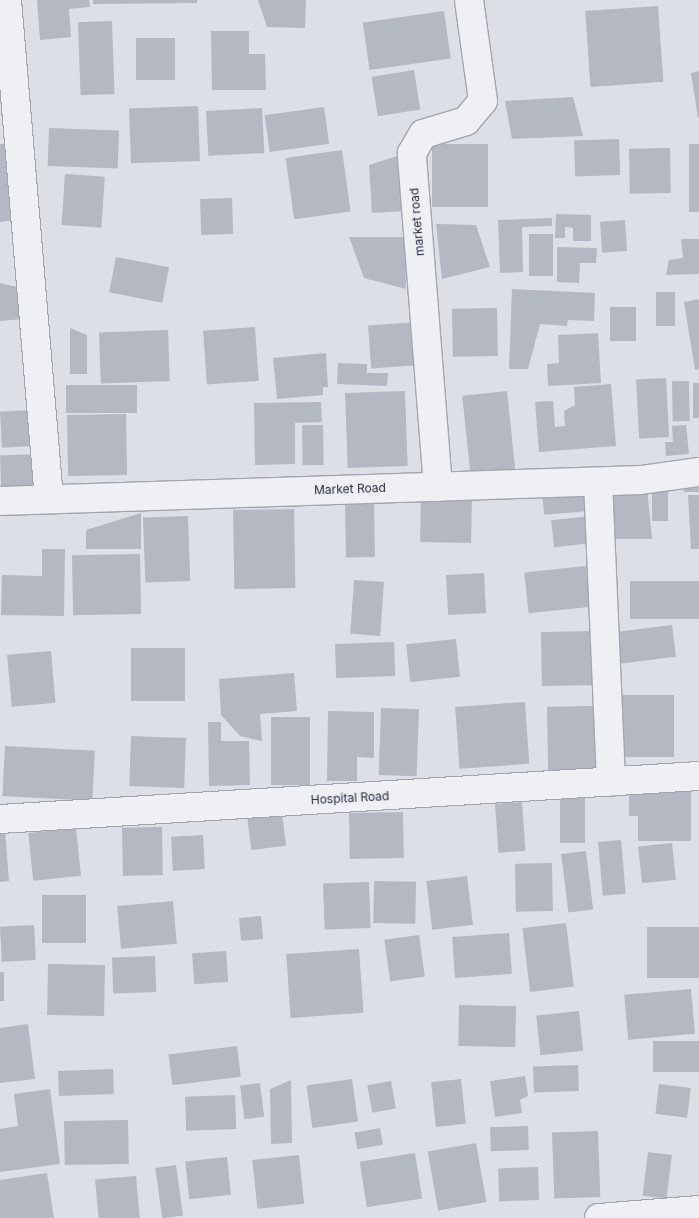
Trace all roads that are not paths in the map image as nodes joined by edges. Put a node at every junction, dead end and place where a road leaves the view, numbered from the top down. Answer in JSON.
{"nodes":[{"id":1,"x":7,"y":0,"type":"edge"},
{"id":2,"x":469,"y":0,"type":"edge"},
{"id":3,"x":699,"y":472,"type":"edge"},
{"id":4,"x":598,"y":482,"type":"junction"},
{"id":5,"x":438,"y":487,"type":"junction"},
{"id":6,"x":48,"y":499,"type":"junction"},
{"id":7,"x":0,"y":501,"type":"edge"},
{"id":8,"x":699,"y":776,"type":"edge"},
{"id":9,"x":611,"y":782,"type":"junction"},
{"id":10,"x":0,"y":819,"type":"edge"},
{"id":11,"x":699,"y":1210,"type":"edge"},
{"id":12,"x":600,"y":1218,"type":"edge"}],
"edges":[{"from":1,"to":6,"type":"street"},
{"from":2,"to":5,"type":"street","name":"market road"},
{"from":3,"to":4,"type":"street","name":"Market Road"},
{"from":4,"to":5,"type":"street","name":"Market Road"},
{"from":4,"to":9,"type":"street"},
{"from":5,"to":6,"type":"street","name":"Market Road"},
{"from":6,"to":7,"type":"street","name":"Market Road"},
{"from":8,"to":9,"type":"street","name":"Hospital Road"},
{"from":9,"to":10,"type":"street","name":"Hospital Road"},
{"from":11,"to":12,"type":"street"}]}
